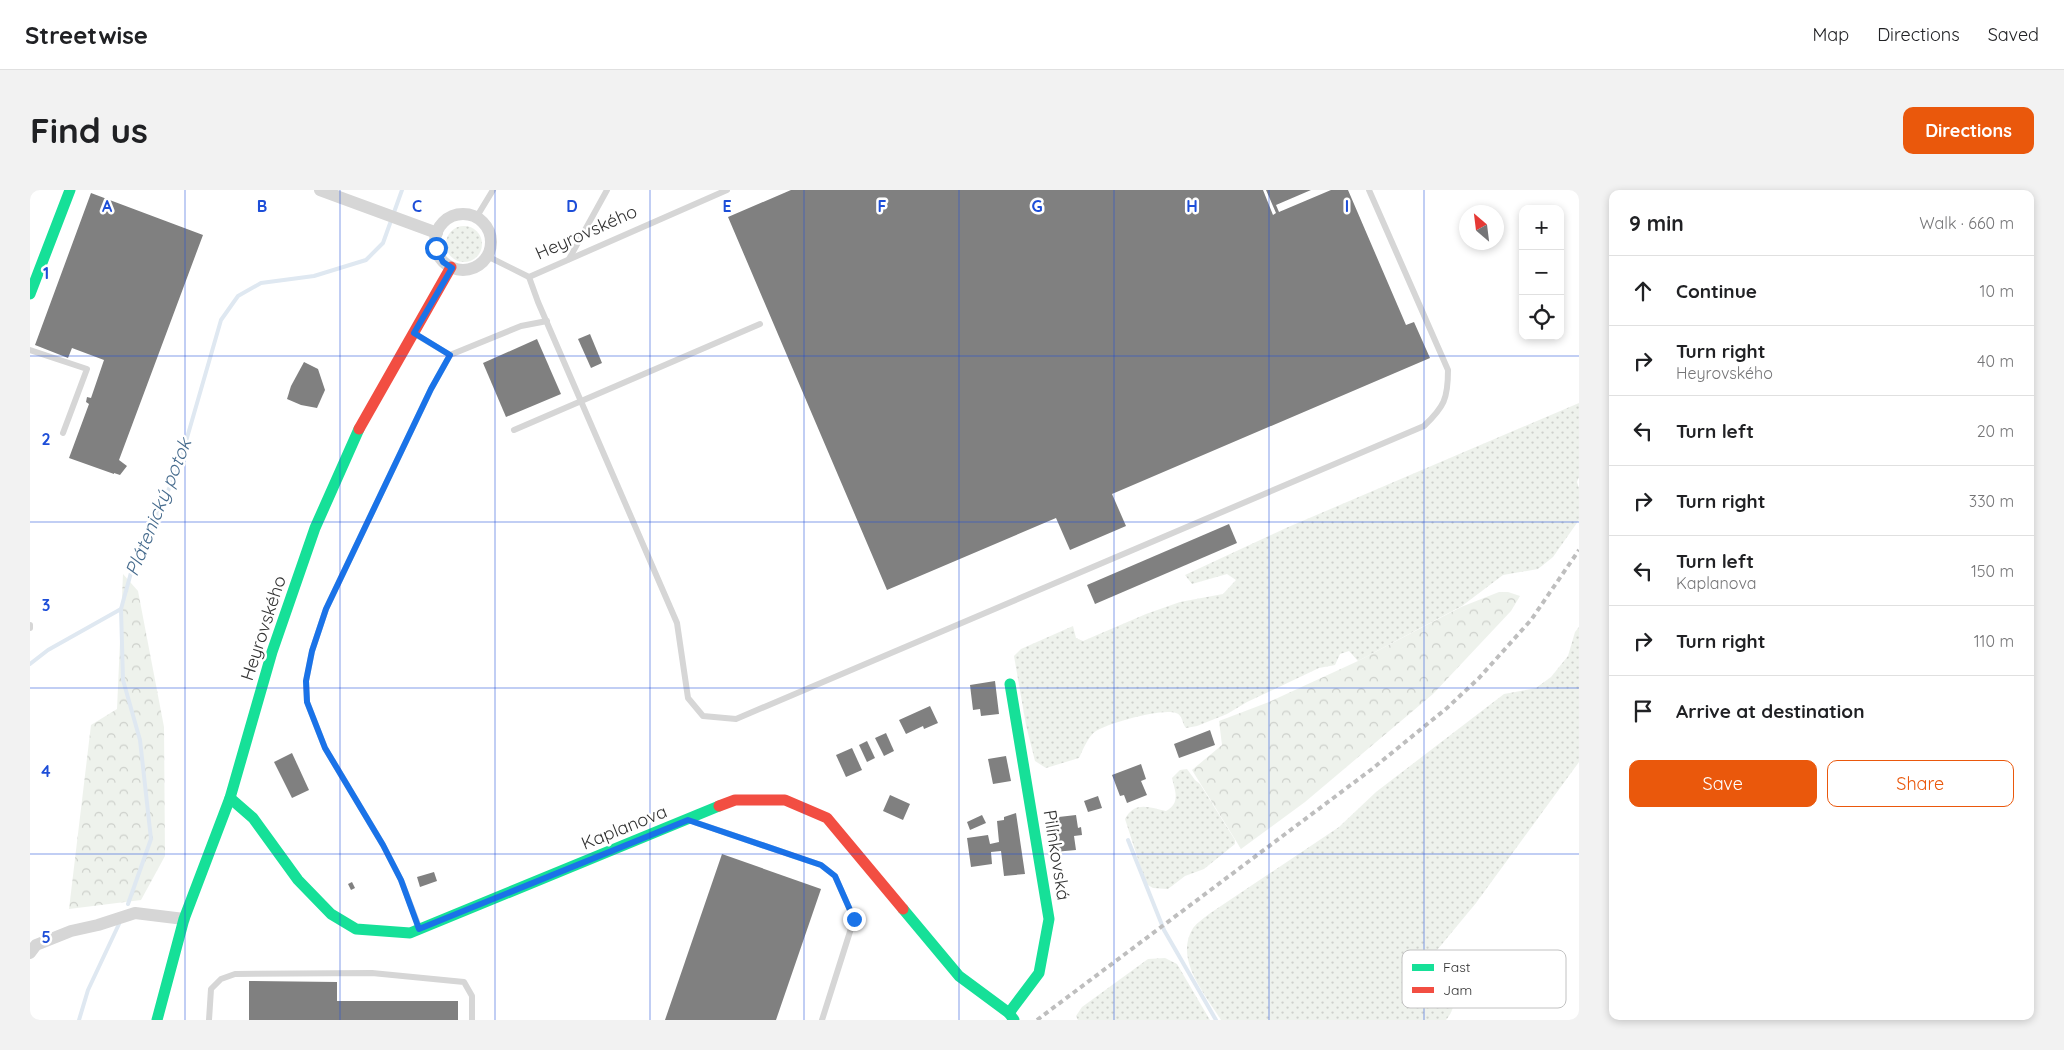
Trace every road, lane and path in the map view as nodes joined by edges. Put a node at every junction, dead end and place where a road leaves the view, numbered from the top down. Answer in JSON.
{"nodes":[{"id":1,"x":70,"y":190,"type":"edge"},
{"id":2,"x":320,"y":190,"type":"edge"},
{"id":3,"x":493,"y":190,"type":"edge"},
{"id":4,"x":607,"y":190,"type":"edge"},
{"id":5,"x":727,"y":190,"type":"edge"},
{"id":6,"x":1369,"y":190,"type":"edge"},
{"id":7,"x":476,"y":218,"type":"junction"},
{"id":8,"x":437,"y":233,"type":"junction"},
{"id":9,"x":487,"y":256,"type":"junction"},
{"id":10,"x":569,"y":259,"type":"junction"},
{"id":11,"x":452,"y":268,"type":"junction"},
{"id":12,"x":529,"y":276,"type":"junction"},
{"id":13,"x":30,"y":294,"type":"edge"},
{"id":14,"x":546,"y":321,"type":"junction"},
{"id":15,"x":760,"y":324,"type":"dead end"},
{"id":16,"x":414,"y":333,"type":"junction"},
{"id":17,"x":30,"y":350,"type":"edge"},
{"id":18,"x":450,"y":355,"type":"junction"},
{"id":19,"x":581,"y":402,"type":"junction"},
{"id":20,"x":514,"y":430,"type":"dead end"},
{"id":21,"x":63,"y":433,"type":"dead end"},
{"id":22,"x":1010,"y":684,"type":"dead end"},
{"id":23,"x":230,"y":798,"type":"junction"},
{"id":24,"x":688,"y":820,"type":"junction"},
{"id":25,"x":184,"y":919,"type":"junction"},
{"id":26,"x":419,"y":929,"type":"junction"},
{"id":27,"x":30,"y":953,"type":"edge"},
{"id":28,"x":1012,"y":1016,"type":"edge"},
{"id":29,"x":157,"y":1020,"type":"edge"},
{"id":30,"x":209,"y":1020,"type":"edge"},
{"id":31,"x":472,"y":1020,"type":"edge"},
{"id":32,"x":822,"y":1020,"type":"edge"}],
"edges":[{"from":1,"to":13,"type":"street"},
{"from":2,"to":8,"type":"street"},
{"from":3,"to":7,"type":"lane"},
{"from":4,"to":10,"type":"lane"},
{"from":5,"to":10,"type":"lane","name":"Heyrovského"},
{"from":6,"to":19,"type":"lane"},
{"from":7,"to":8,"type":"street"},
{"from":7,"to":9,"type":"street"},
{"from":8,"to":11,"type":"street"},
{"from":9,"to":11,"type":"street"},
{"from":9,"to":12,"type":"lane","name":"Heyrovského"},
{"from":10,"to":12,"type":"lane","name":"Heyrovského"},
{"from":11,"to":16,"type":"street","name":"Heyrovského"},
{"from":12,"to":14,"type":"lane"},
{"from":14,"to":18,"type":"lane"},
{"from":14,"to":19,"type":"lane"},
{"from":15,"to":19,"type":"lane"},
{"from":16,"to":18,"type":"lane"},
{"from":16,"to":23,"type":"street","name":"Heyrovského"},
{"from":17,"to":21,"type":"lane"},
{"from":18,"to":26,"type":"lane"},
{"from":19,"to":20,"type":"lane"},
{"from":22,"to":28,"type":"street","name":"Pilínkovská"},
{"from":23,"to":25,"type":"street","name":"Heyrovského"},
{"from":23,"to":26,"type":"street","name":"Kaplanova"},
{"from":24,"to":26,"type":"street","name":"Kaplanova"},
{"from":24,"to":28,"type":"street","name":"Kaplanova"},
{"from":24,"to":32,"type":"lane"},
{"from":25,"to":27,"type":"street"},
{"from":25,"to":29,"type":"street","name":"Heyrovského"},
{"from":30,"to":31,"type":"lane"}]}
